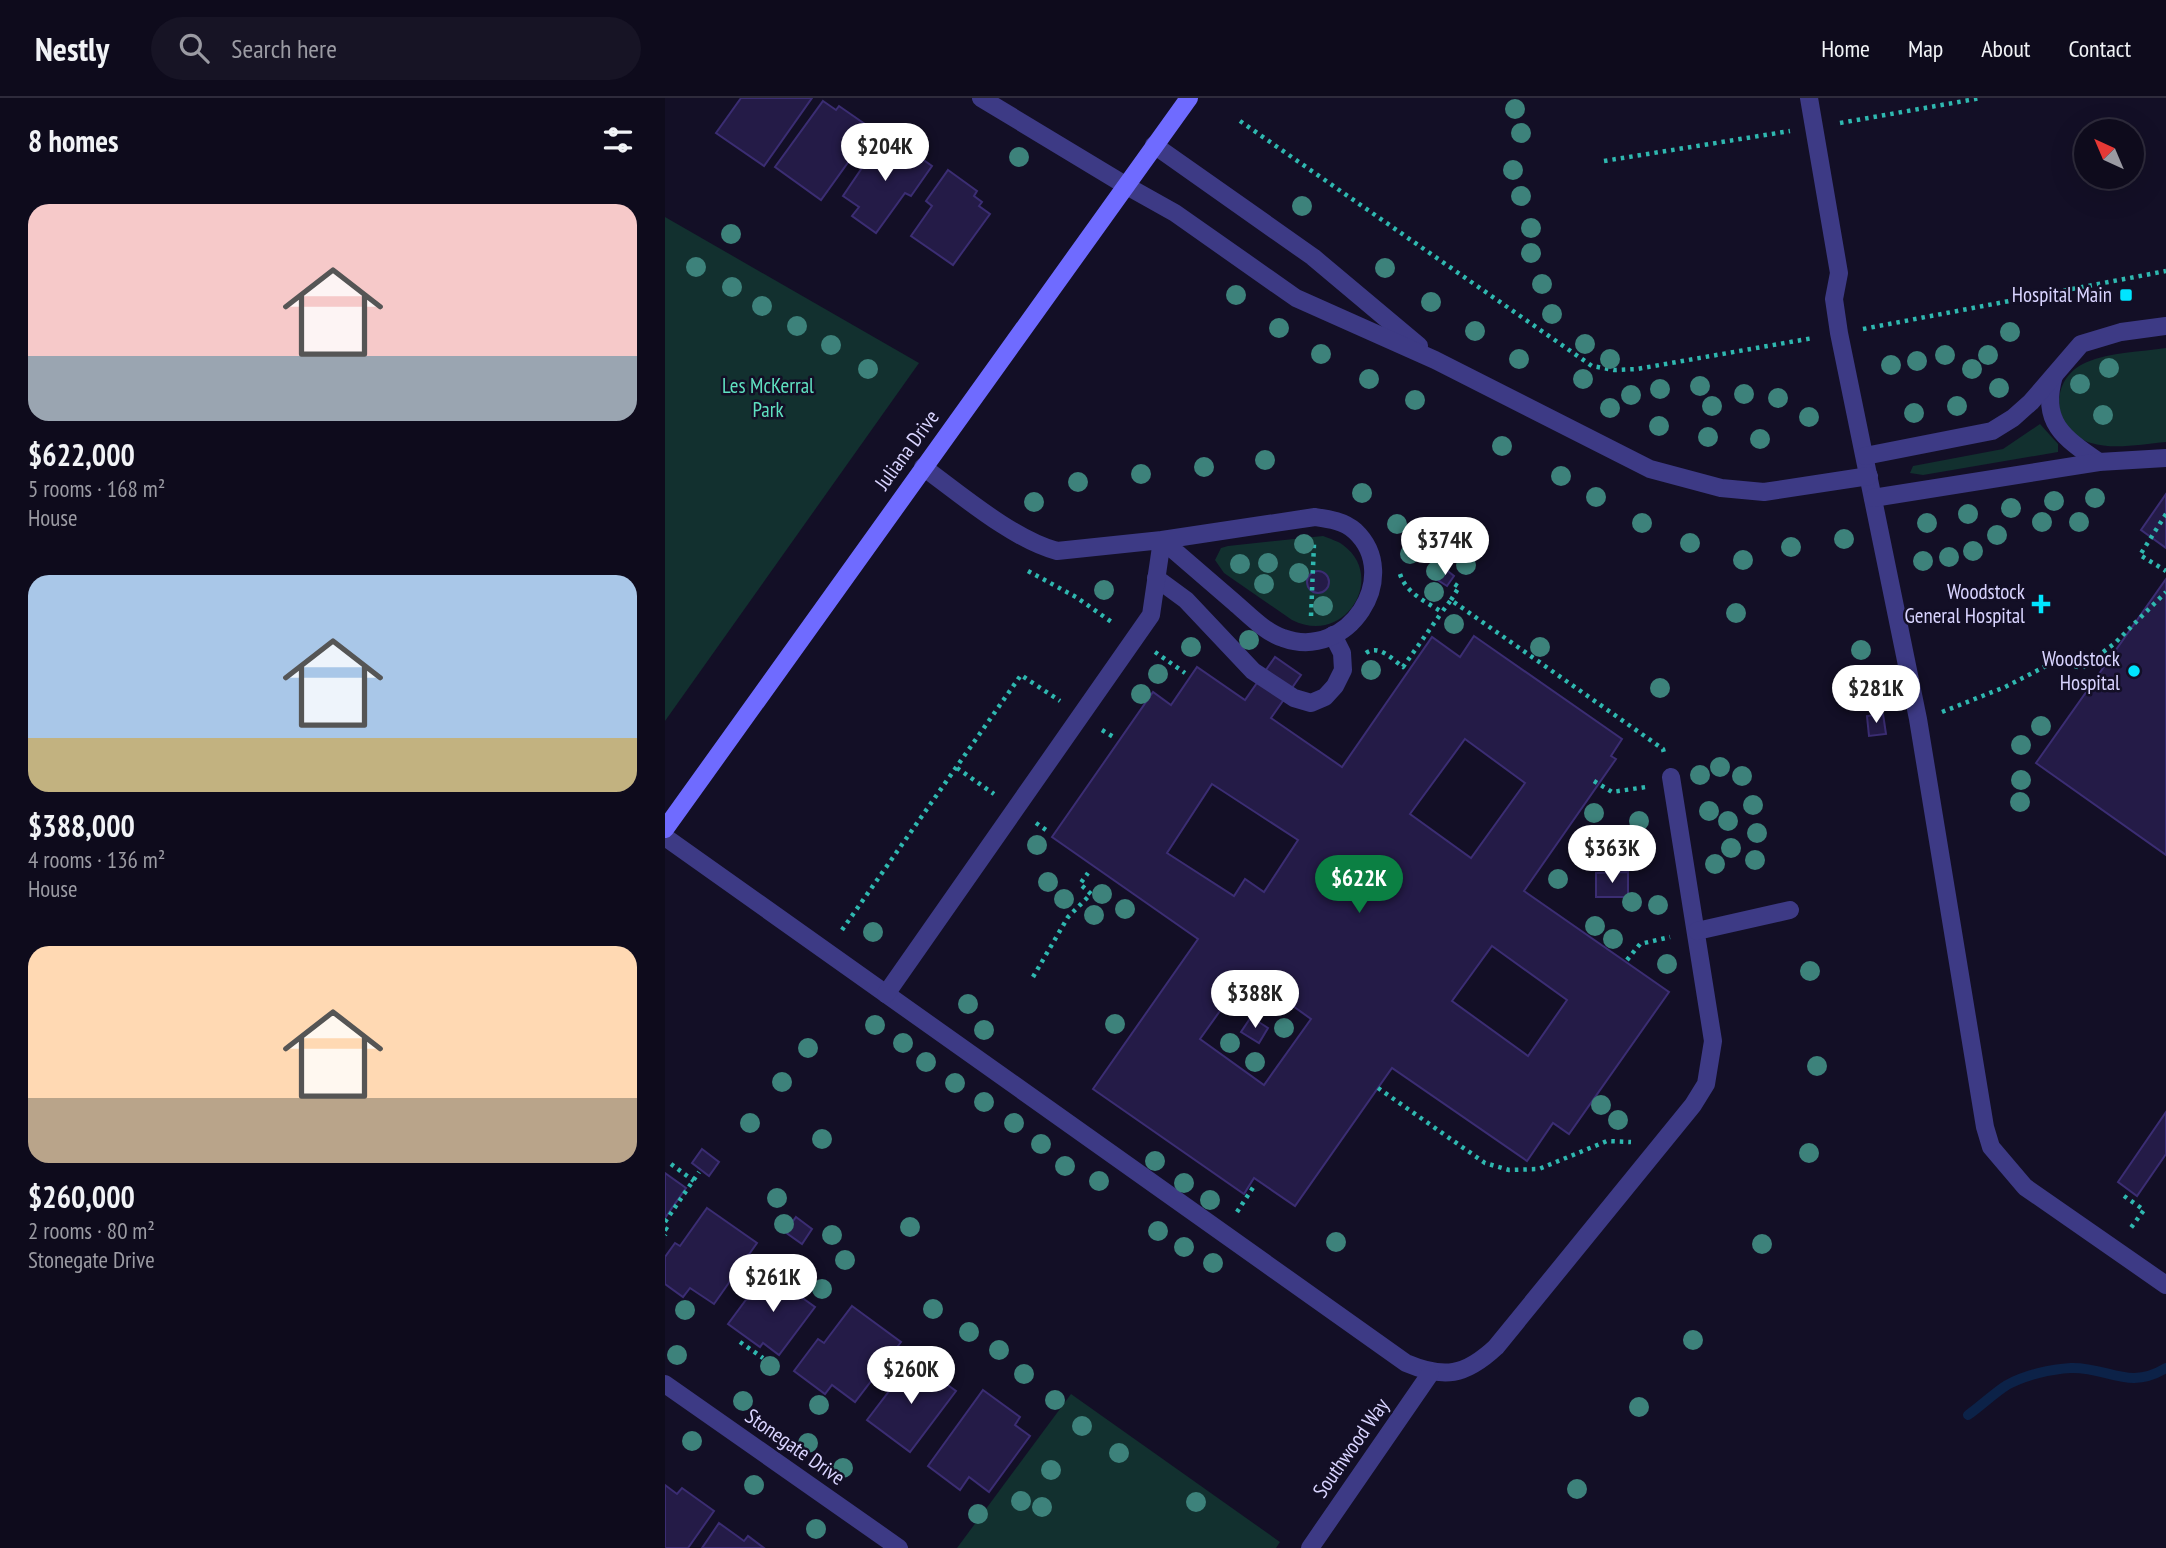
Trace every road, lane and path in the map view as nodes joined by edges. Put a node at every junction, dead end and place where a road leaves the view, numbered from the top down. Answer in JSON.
{"nodes":[{"id":1,"x":981,"y":98,"type":"edge"},
{"id":2,"x":1189,"y":98,"type":"edge"},
{"id":3,"x":1809,"y":98,"type":"edge"},
{"id":4,"x":1240,"y":121,"type":"dead end"},
{"id":5,"x":1154,"y":145,"type":"junction"},
{"id":6,"x":1125,"y":185,"type":"junction"},
{"id":7,"x":2166,"y":271,"type":"edge"},
{"id":8,"x":2166,"y":326,"type":"edge"},
{"id":9,"x":1839,"y":333,"type":"junction"},
{"id":10,"x":1435,"y":360,"type":"junction"},
{"id":11,"x":2055,"y":373,"type":"junction"},
{"id":12,"x":1865,"y":456,"type":"junction"},
{"id":13,"x":2166,"y":458,"type":"edge"},
{"id":14,"x":2099,"y":462,"type":"junction"},
{"id":15,"x":923,"y":467,"type":"junction"},
{"id":16,"x":1869,"y":476,"type":"junction"},
{"id":17,"x":1873,"y":498,"type":"junction"},
{"id":18,"x":2166,"y":514,"type":"edge"},
{"id":19,"x":1315,"y":517,"type":"junction"},
{"id":20,"x":1162,"y":540,"type":"junction"},
{"id":21,"x":1020,"y":566,"type":"dead end"},
{"id":22,"x":1398,"y":566,"type":"dead end"},
{"id":23,"x":2166,"y":571,"type":"edge"},
{"id":24,"x":1156,"y":578,"type":"junction"},
{"id":25,"x":1453,"y":583,"type":"dead end"},
{"id":26,"x":2166,"y":592,"type":"edge"},
{"id":27,"x":1451,"y":600,"type":"junction"},
{"id":28,"x":1333,"y":635,"type":"junction"},
{"id":29,"x":1135,"y":638,"type":"junction"},
{"id":30,"x":1306,"y":645,"type":"junction"},
{"id":31,"x":1185,"y":673,"type":"dead end"},
{"id":32,"x":1081,"y":715,"type":"junction"},
{"id":33,"x":1918,"y":719,"type":"junction"},
{"id":34,"x":1115,"y":738,"type":"dead end"},
{"id":35,"x":1671,"y":780,"type":"junction"},
{"id":36,"x":1594,"y":781,"type":"dead end"},
{"id":37,"x":665,"y":829,"type":"edge"},
{"id":38,"x":665,"y":837,"type":"edge"},
{"id":39,"x":1088,"y":873,"type":"dead end"},
{"id":40,"x":1790,"y":910,"type":"dead end"},
{"id":41,"x":830,"y":922,"type":"dead end"},
{"id":42,"x":1696,"y":931,"type":"junction"},
{"id":43,"x":1627,"y":960,"type":"dead end"},
{"id":44,"x":1033,"y":976,"type":"dead end"},
{"id":45,"x":886,"y":994,"type":"junction"},
{"id":46,"x":1378,"y":1088,"type":"dead end"},
{"id":47,"x":1651,"y":1156,"type":"junction"},
{"id":48,"x":671,"y":1164,"type":"dead end"},
{"id":49,"x":699,"y":1172,"type":"dead end"},
{"id":50,"x":694,"y":1181,"type":"junction"},
{"id":51,"x":2124,"y":1196,"type":"dead end"},
{"id":52,"x":665,"y":1222,"type":"edge"},
{"id":53,"x":665,"y":1228,"type":"edge"},
{"id":54,"x":665,"y":1235,"type":"edge"},
{"id":55,"x":2115,"y":1250,"type":"junction"},
{"id":56,"x":2166,"y":1285,"type":"edge"},
{"id":57,"x":740,"y":1342,"type":"dead end"},
{"id":58,"x":763,"y":1358,"type":"dead end"},
{"id":59,"x":1430,"y":1374,"type":"junction"},
{"id":60,"x":665,"y":1384,"type":"edge"},
{"id":61,"x":899,"y":1548,"type":"edge"},
{"id":62,"x":1310,"y":1548,"type":"edge"}],
"edges":[{"from":1,"to":6,"type":"street"},
{"from":2,"to":5,"type":"street","name":"Juliana Drive"},
{"from":3,"to":9,"type":"street"},
{"from":4,"to":9,"type":"path"},
{"from":5,"to":6,"type":"street","name":"Juliana Drive"},
{"from":5,"to":10,"type":"street"},
{"from":6,"to":10,"type":"street"},
{"from":6,"to":15,"type":"street","name":"Juliana Drive"},
{"from":7,"to":9,"type":"path"},
{"from":8,"to":11,"type":"street"},
{"from":9,"to":12,"type":"street"},
{"from":10,"to":16,"type":"street"},
{"from":11,"to":12,"type":"street"},
{"from":11,"to":14,"type":"street"},
{"from":12,"to":16,"type":"street"},
{"from":13,"to":14,"type":"street"},
{"from":14,"to":17,"type":"street"},
{"from":15,"to":20,"type":"street"},
{"from":15,"to":37,"type":"street","name":"Juliana Drive"},
{"from":16,"to":17,"type":"street"},
{"from":17,"to":33,"type":"street"},
{"from":18,"to":23,"type":"path"},
{"from":19,"to":20,"type":"street"},
{"from":19,"to":28,"type":"street"},
{"from":19,"to":30,"type":"path"},
{"from":20,"to":24,"type":"street"},
{"from":20,"to":30,"type":"street"},
{"from":21,"to":29,"type":"path"},
{"from":22,"to":27,"type":"path"},
{"from":24,"to":28,"type":"street"},
{"from":24,"to":29,"type":"street"},
{"from":25,"to":27,"type":"path"},
{"from":26,"to":33,"type":"path"},
{"from":27,"to":35,"type":"path"},
{"from":28,"to":30,"type":"street"},
{"from":29,"to":31,"type":"path"},
{"from":29,"to":32,"type":"street"},
{"from":32,"to":34,"type":"path"},
{"from":32,"to":41,"type":"path"},
{"from":32,"to":45,"type":"street"},
{"from":33,"to":55,"type":"street"},
{"from":35,"to":36,"type":"path"},
{"from":35,"to":42,"type":"street"},
{"from":38,"to":45,"type":"street"},
{"from":39,"to":44,"type":"path"},
{"from":40,"to":42,"type":"street"},
{"from":42,"to":43,"type":"path"},
{"from":42,"to":47,"type":"street"},
{"from":45,"to":59,"type":"street"},
{"from":46,"to":47,"type":"path"},
{"from":47,"to":59,"type":"street"},
{"from":48,"to":50,"type":"path"},
{"from":49,"to":50,"type":"path"},
{"from":50,"to":52,"type":"path"},
{"from":51,"to":55,"type":"path"},
{"from":53,"to":54,"type":"path"},
{"from":55,"to":56,"type":"street"},
{"from":57,"to":58,"type":"path"},
{"from":59,"to":62,"type":"street","name":"Southwood Way"},
{"from":60,"to":61,"type":"street","name":"Stonegate Drive"}]}
